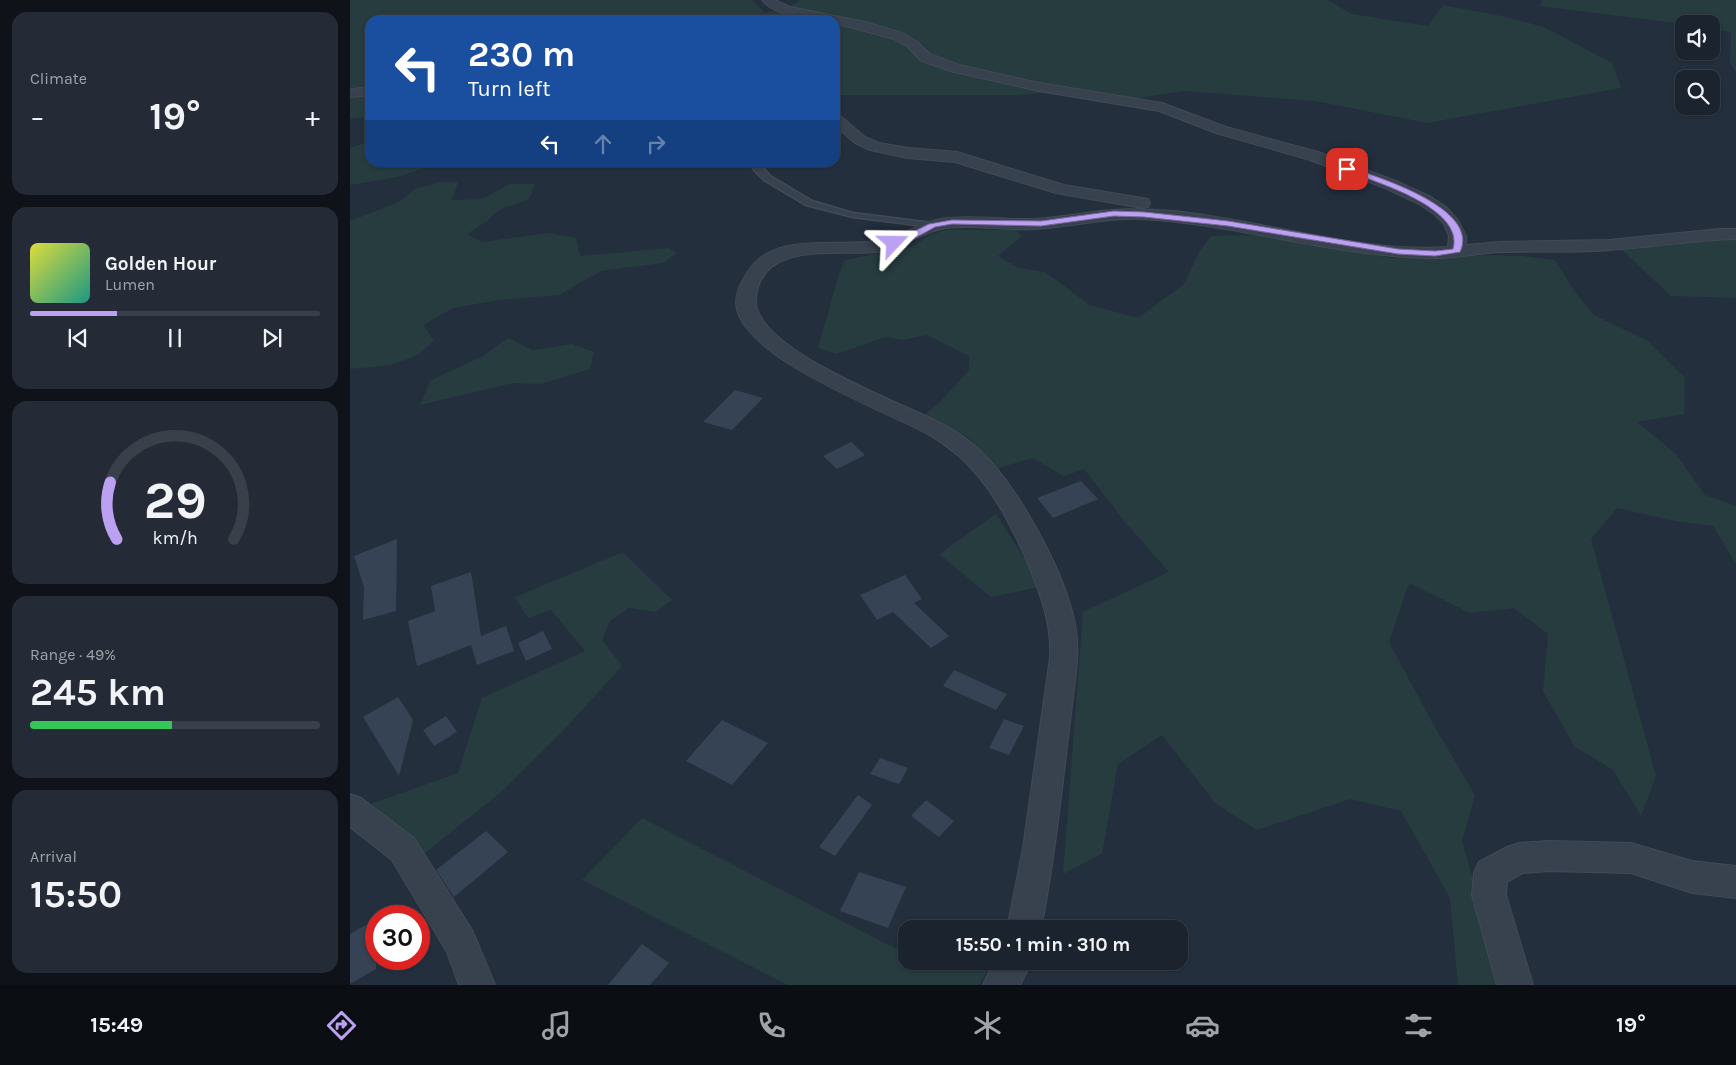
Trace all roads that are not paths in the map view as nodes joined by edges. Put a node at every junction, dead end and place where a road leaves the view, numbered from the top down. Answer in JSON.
{"nodes":[{"id":1,"x":768,"y":0,"type":"edge"},
{"id":2,"x":812,"y":15,"type":"edge"},
{"id":3,"x":840,"y":21,"type":"edge"},
{"id":4,"x":365,"y":92,"type":"edge"},
{"id":5,"x":350,"y":93,"type":"edge"},
{"id":6,"x":840,"y":123,"type":"edge"},
{"id":7,"x":756,"y":167,"type":"edge"},
{"id":8,"x":1228,"y":224,"type":"junction"},
{"id":9,"x":932,"y":225,"type":"junction"},
{"id":10,"x":1736,"y":234,"type":"edge"},
{"id":11,"x":1457,"y":251,"type":"junction"},
{"id":12,"x":350,"y":808,"type":"edge"},
{"id":13,"x":1736,"y":882,"type":"edge"},
{"id":14,"x":1026,"y":920,"type":"edge"},
{"id":15,"x":1009,"y":970,"type":"edge"},
{"id":16,"x":478,"y":985,"type":"edge"},
{"id":17,"x":1001,"y":985,"type":"edge"},
{"id":18,"x":1515,"y":985,"type":"edge"}],
"edges":[{"from":1,"to":2,"type":"street"},
{"from":3,"to":11,"type":"street"},
{"from":4,"to":5,"type":"street"},
{"from":6,"to":8,"type":"street"},
{"from":7,"to":9,"type":"lane"},
{"from":8,"to":9,"type":"street"},
{"from":8,"to":11,"type":"street"},
{"from":9,"to":14,"type":"street"},
{"from":10,"to":11,"type":"street"},
{"from":12,"to":16,"type":"street"},
{"from":13,"to":18,"type":"street"},
{"from":15,"to":17,"type":"street"}]}
